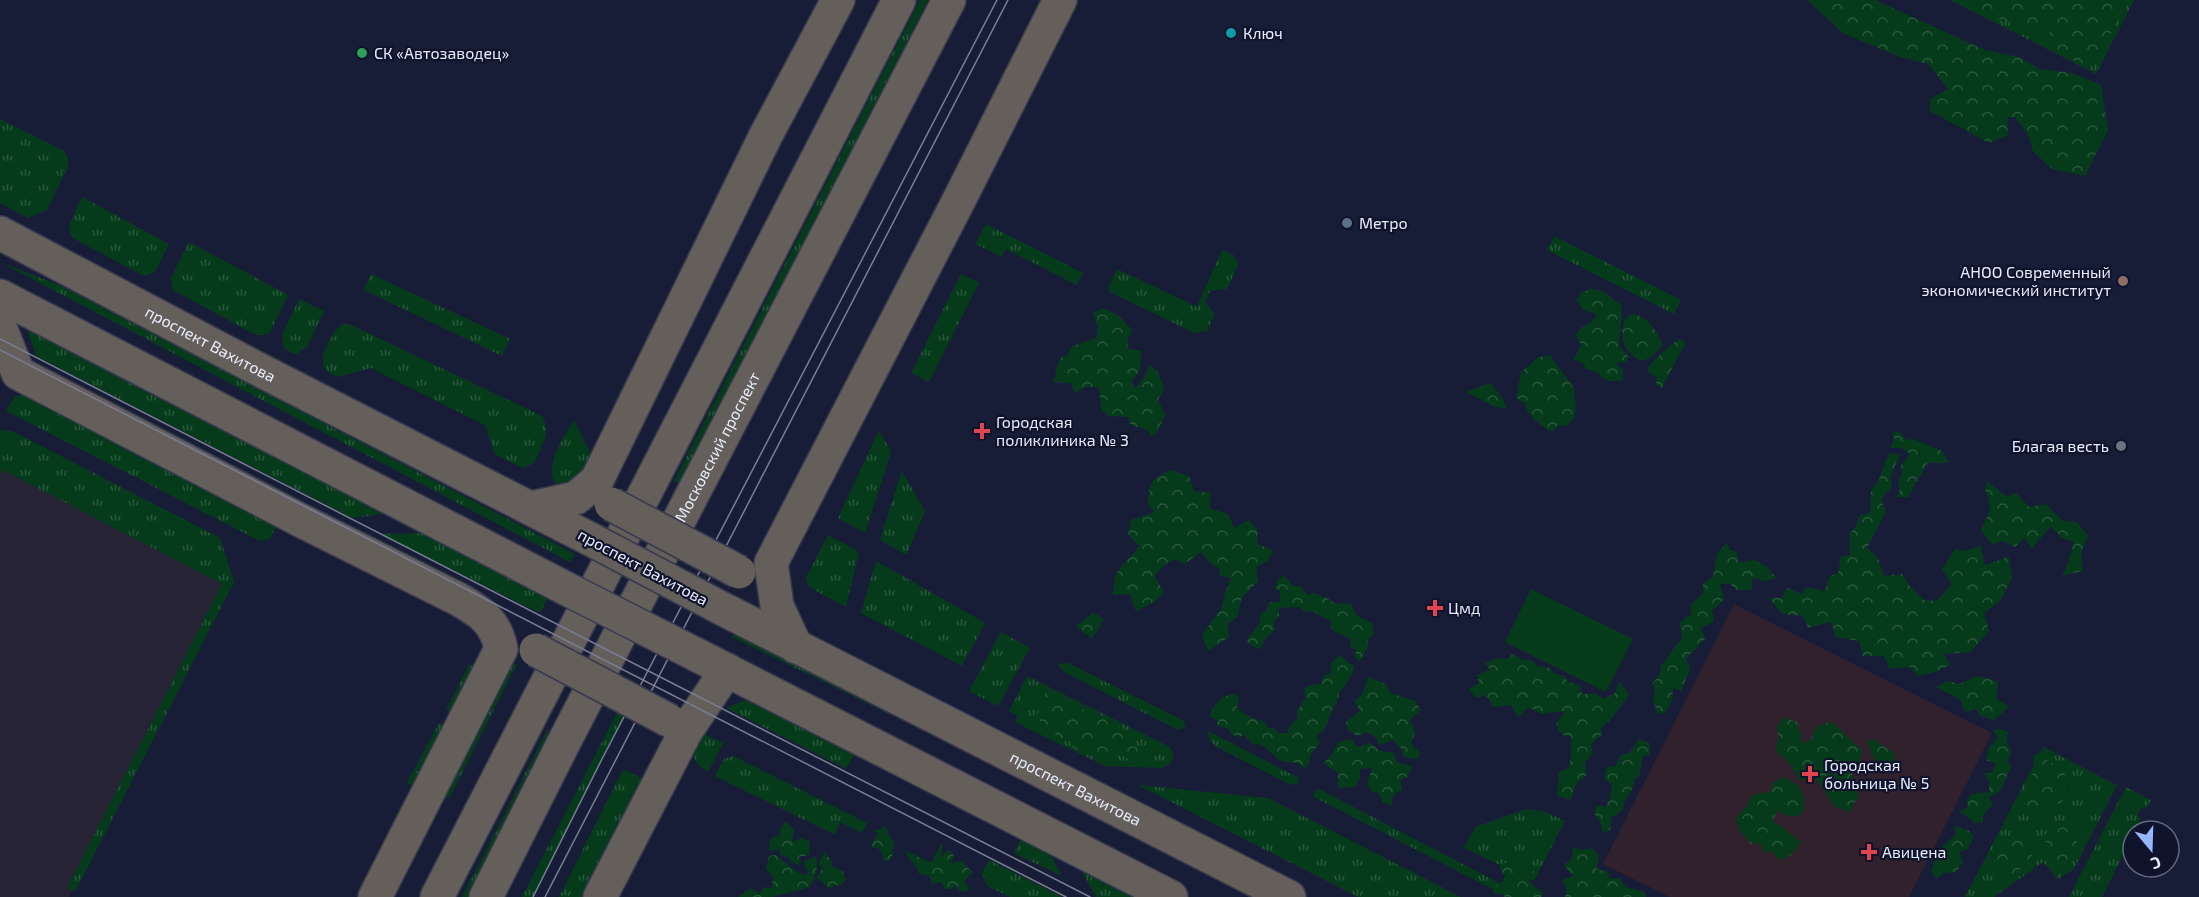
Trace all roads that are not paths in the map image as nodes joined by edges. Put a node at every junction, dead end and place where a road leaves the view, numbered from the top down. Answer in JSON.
{"nodes":[{"id":1,"x":838,"y":0,"type":"edge"},
{"id":2,"x":898,"y":0,"type":"edge"},
{"id":3,"x":949,"y":0,"type":"edge"},
{"id":4,"x":1060,"y":0,"type":"edge"},
{"id":5,"x":0,"y":233,"type":"edge"},
{"id":6,"x":0,"y":296,"type":"edge"},
{"id":7,"x":0,"y":327,"type":"edge"},
{"id":8,"x":604,"y":492,"type":"junction"},
{"id":9,"x":531,"y":508,"type":"junction"},
{"id":10,"x":771,"y":563,"type":"junction"},
{"id":11,"x":796,"y":647,"type":"junction"},
{"id":12,"x":501,"y":649,"type":"junction"},
{"id":13,"x":728,"y":670,"type":"junction"},
{"id":14,"x":678,"y":726,"type":"junction"},
{"id":15,"x":375,"y":897,"type":"edge"},
{"id":16,"x":437,"y":897,"type":"edge"},
{"id":17,"x":486,"y":897,"type":"edge"},
{"id":18,"x":600,"y":897,"type":"edge"},
{"id":19,"x":1171,"y":897,"type":"edge"},
{"id":20,"x":1289,"y":897,"type":"edge"}],
"edges":[{"from":1,"to":8,"type":"main road"},
{"from":2,"to":16,"type":"main road"},
{"from":3,"to":17,"type":"main road","name":"Московский проспект"},
{"from":4,"to":10,"type":"main road"},
{"from":5,"to":9,"type":"main road","name":"проспект Вахитова"},
{"from":6,"to":13,"type":"main road","bridge":true},
{"from":7,"to":12,"type":"main road"},
{"from":8,"to":9,"type":"main road"},
{"from":8,"to":10,"type":"main road","bridge":true},
{"from":9,"to":11,"type":"main road","name":"проспект Вахитова","bridge":true},
{"from":10,"to":11,"type":"main road"},
{"from":11,"to":20,"type":"main road","name":"проспект Вахитова"},
{"from":12,"to":14,"type":"main road","bridge":true},
{"from":12,"to":15,"type":"main road"},
{"from":13,"to":14,"type":"main road"},
{"from":13,"to":19,"type":"main road"},
{"from":14,"to":18,"type":"main road"}]}
